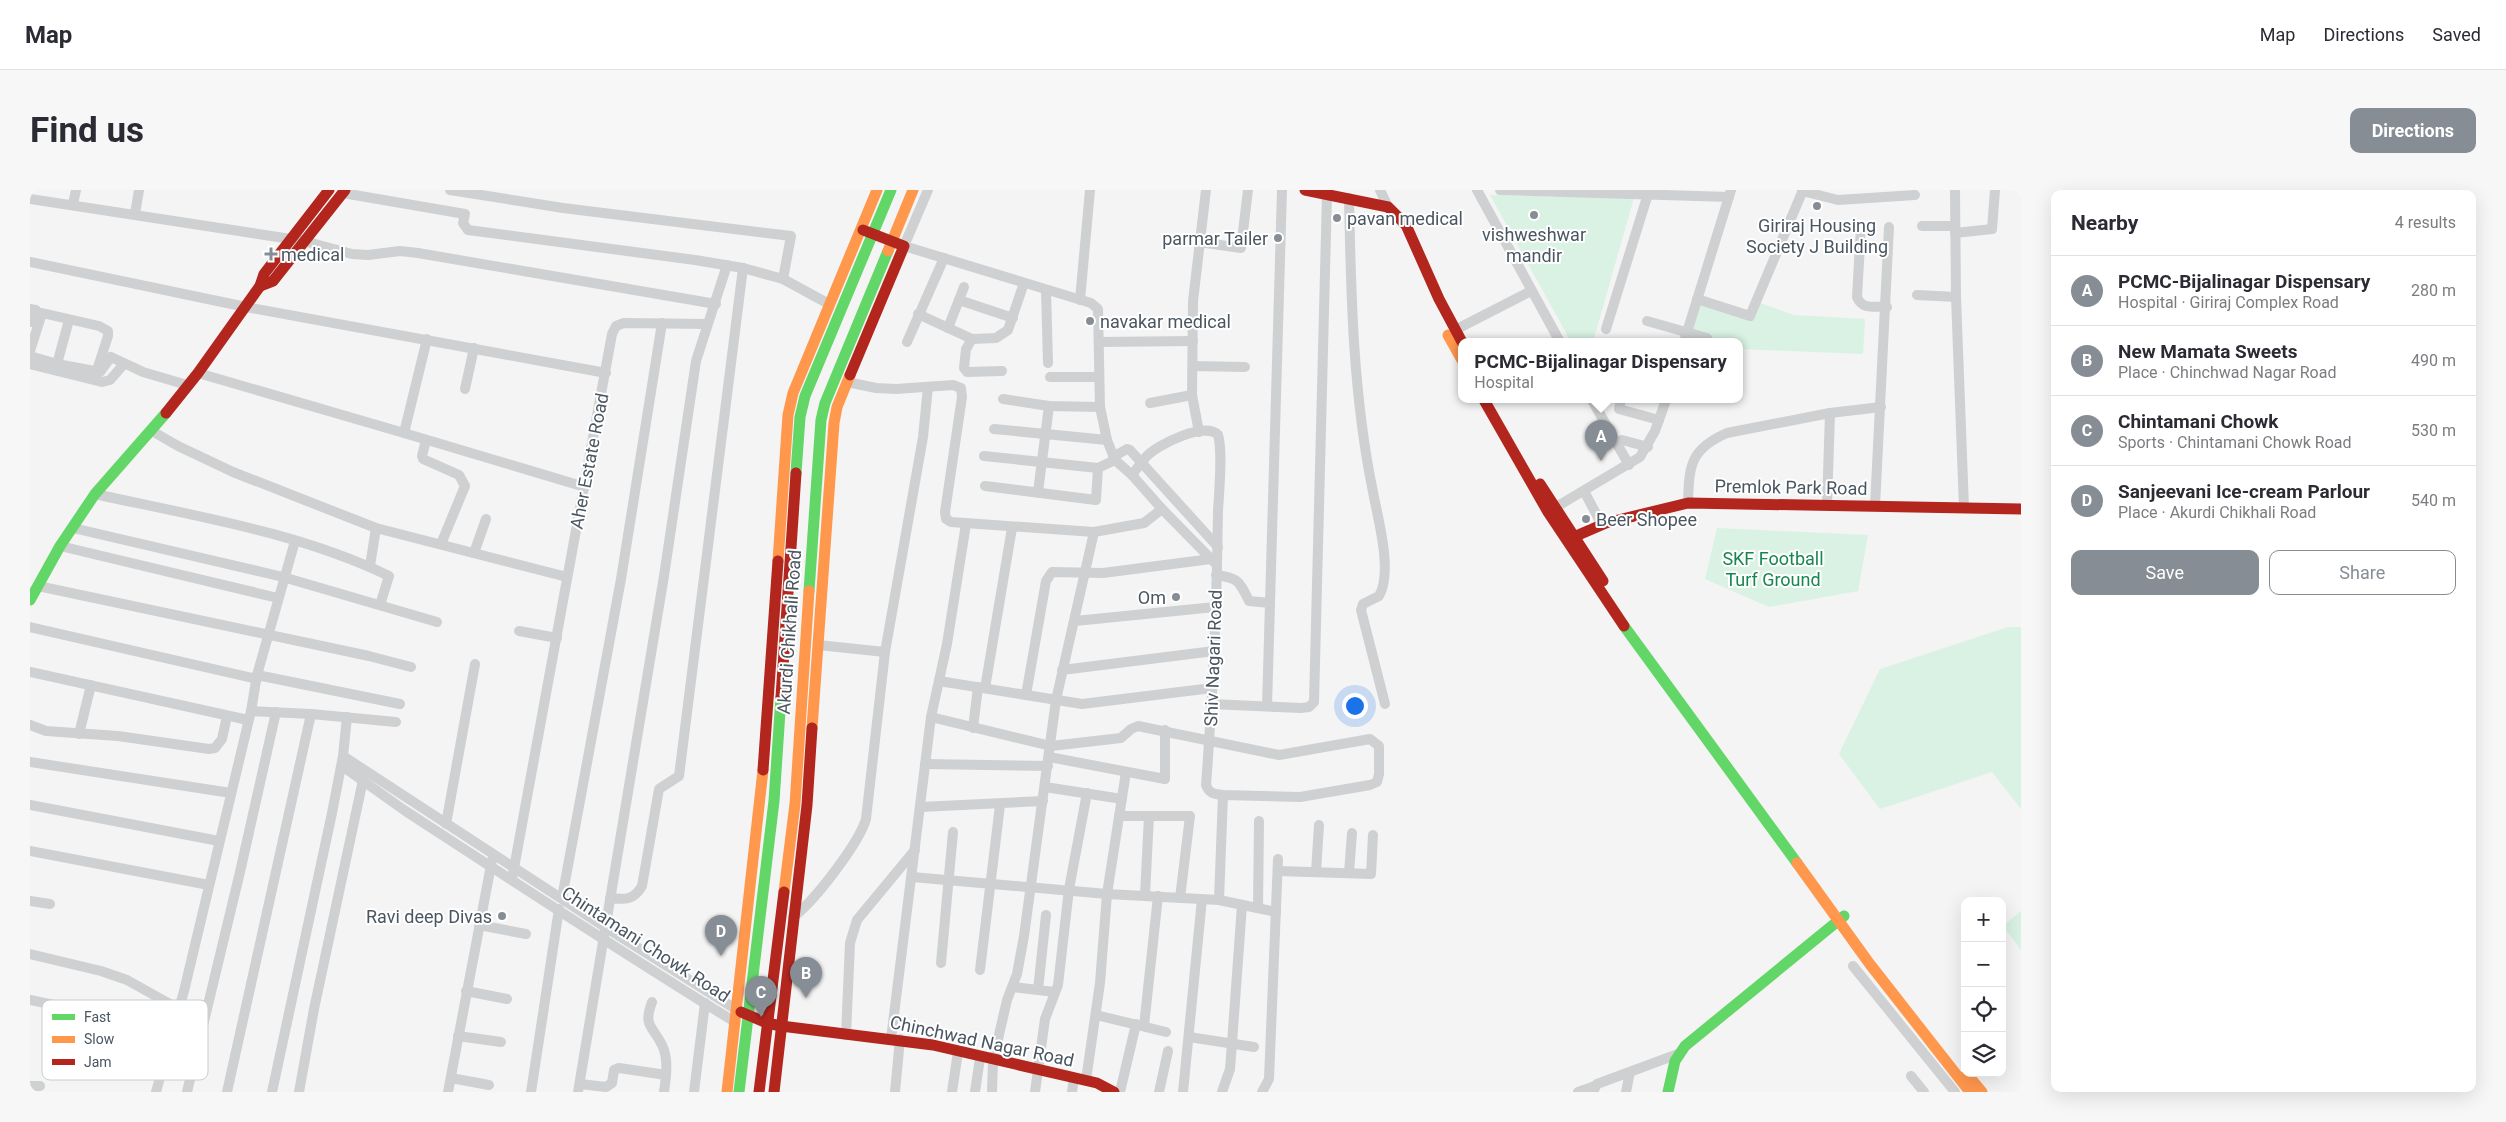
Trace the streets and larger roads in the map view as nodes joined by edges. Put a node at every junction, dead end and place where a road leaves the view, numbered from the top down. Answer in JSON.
{"nodes":[{"id":1,"x":76,"y":190,"type":"edge"},
{"id":2,"x":139,"y":190,"type":"edge"},
{"id":3,"x":329,"y":190,"type":"edge"},
{"id":4,"x":450,"y":190,"type":"edge"},
{"id":5,"x":877,"y":190,"type":"edge"},
{"id":6,"x":891,"y":190,"type":"edge"},
{"id":7,"x":913,"y":190,"type":"edge"},
{"id":8,"x":928,"y":190,"type":"edge"},
{"id":9,"x":1090,"y":190,"type":"edge"},
{"id":10,"x":1206,"y":190,"type":"edge"},
{"id":11,"x":1248,"y":190,"type":"edge"},
{"id":12,"x":1282,"y":190,"type":"edge"},
{"id":13,"x":1305,"y":190,"type":"edge"},
{"id":14,"x":1380,"y":190,"type":"edge"},
{"id":15,"x":1477,"y":190,"type":"edge"},
{"id":16,"x":1500,"y":190,"type":"edge"},
{"id":17,"x":1802,"y":190,"type":"edge"},
{"id":18,"x":1955,"y":190,"type":"edge"},
{"id":19,"x":1994,"y":190,"type":"edge"},
{"id":20,"x":344,"y":192,"type":"edge"},
{"id":21,"x":1327,"y":194,"type":"junction"},
{"id":22,"x":1648,"y":194,"type":"junction"},
{"id":23,"x":1730,"y":194,"type":"edge"},
{"id":24,"x":1916,"y":195,"type":"dead end"},
{"id":25,"x":30,"y":198,"type":"edge"},
{"id":26,"x":1349,"y":198,"type":"junction"},
{"id":27,"x":73,"y":204,"type":"junction"},
{"id":28,"x":1388,"y":207,"type":"junction"},
{"id":29,"x":135,"y":214,"type":"junction"},
{"id":30,"x":1396,"y":216,"type":"junction"},
{"id":31,"x":1922,"y":226,"type":"dead end"},
{"id":32,"x":1861,"y":227,"type":"dead end"},
{"id":33,"x":1889,"y":227,"type":"dead end"},
{"id":34,"x":860,"y":229,"type":"junction"},
{"id":35,"x":1955,"y":230,"type":"junction"},
{"id":36,"x":872,"y":233,"type":"junction"},
{"id":37,"x":290,"y":240,"type":"junction"},
{"id":38,"x":304,"y":241,"type":"junction"},
{"id":39,"x":891,"y":241,"type":"junction"},
{"id":40,"x":1199,"y":242,"type":"junction"},
{"id":41,"x":904,"y":246,"type":"junction"},
{"id":42,"x":944,"y":258,"type":"junction"},
{"id":43,"x":30,"y":262,"type":"edge"},
{"id":44,"x":727,"y":265,"type":"junction"},
{"id":45,"x":743,"y":268,"type":"junction"},
{"id":46,"x":783,"y":279,"type":"junction"},
{"id":47,"x":1024,"y":283,"type":"junction"},
{"id":48,"x":260,"y":286,"type":"junction"},
{"id":49,"x":964,"y":286,"type":"dead end"},
{"id":50,"x":1046,"y":290,"type":"junction"},
{"id":51,"x":1531,"y":290,"type":"junction"},
{"id":52,"x":1917,"y":295,"type":"dead end"},
{"id":53,"x":1956,"y":297,"type":"junction"},
{"id":54,"x":1697,"y":299,"type":"junction"},
{"id":55,"x":959,"y":300,"type":"junction"},
{"id":56,"x":1080,"y":300,"type":"junction"},
{"id":57,"x":716,"y":304,"type":"junction"},
{"id":58,"x":829,"y":304,"type":"junction"},
{"id":59,"x":246,"y":306,"type":"junction"},
{"id":60,"x":1887,"y":307,"type":"junction"},
{"id":61,"x":30,"y":309,"type":"edge"},
{"id":62,"x":918,"y":314,"type":"junction"},
{"id":63,"x":1013,"y":318,"type":"junction"},
{"id":64,"x":69,"y":320,"type":"junction"},
{"id":65,"x":1647,"y":321,"type":"dead end"},
{"id":66,"x":662,"y":323,"type":"junction"},
{"id":67,"x":707,"y":324,"type":"junction"},
{"id":68,"x":30,"y":328,"type":"edge"},
{"id":69,"x":948,"y":328,"type":"junction"},
{"id":70,"x":1606,"y":329,"type":"dead end"},
{"id":71,"x":1455,"y":330,"type":"junction"},
{"id":72,"x":1460,"y":338,"type":"edge"},
{"id":73,"x":1558,"y":338,"type":"edge"},
{"id":74,"x":1686,"y":338,"type":"edge"},
{"id":75,"x":1707,"y":338,"type":"dead end"},
{"id":76,"x":427,"y":339,"type":"junction"},
{"id":77,"x":972,"y":339,"type":"junction"},
{"id":78,"x":1193,"y":341,"type":"junction"},
{"id":79,"x":907,"y":342,"type":"dead end"},
{"id":80,"x":1099,"y":342,"type":"junction"},
{"id":81,"x":474,"y":348,"type":"junction"},
{"id":82,"x":30,"y":351,"type":"edge"},
{"id":83,"x":1458,"y":353,"type":"edge"},
{"id":84,"x":30,"y":356,"type":"edge"},
{"id":85,"x":1048,"y":363,"type":"dead end"},
{"id":86,"x":30,"y":364,"type":"edge"},
{"id":87,"x":57,"y":364,"type":"junction"},
{"id":88,"x":124,"y":364,"type":"junction"},
{"id":89,"x":1193,"y":366,"type":"junction"},
{"id":90,"x":1245,"y":367,"type":"dead end"},
{"id":91,"x":96,"y":371,"type":"junction"},
{"id":92,"x":1002,"y":371,"type":"dead end"},
{"id":93,"x":198,"y":373,"type":"junction"},
{"id":94,"x":606,"y":373,"type":"junction"},
{"id":95,"x":1050,"y":377,"type":"dead end"},
{"id":96,"x":1099,"y":377,"type":"junction"},
{"id":97,"x":848,"y":382,"type":"junction"},
{"id":98,"x":187,"y":385,"type":"junction"},
{"id":99,"x":928,"y":387,"type":"junction"},
{"id":100,"x":465,"y":389,"type":"dead end"},
{"id":101,"x":1192,"y":395,"type":"junction"},
{"id":102,"x":1003,"y":399,"type":"dead end"},
{"id":103,"x":1150,"y":403,"type":"dead end"},
{"id":104,"x":1486,"y":403,"type":"edge"},
{"id":105,"x":1496,"y":403,"type":"edge"},
{"id":106,"x":1594,"y":403,"type":"edge"},
{"id":107,"x":1620,"y":403,"type":"edge"},
{"id":108,"x":1665,"y":403,"type":"edge"},
{"id":109,"x":1049,"y":406,"type":"junction"},
{"id":110,"x":1100,"y":407,"type":"junction"},
{"id":111,"x":1881,"y":407,"type":"junction"},
{"id":112,"x":1830,"y":413,"type":"junction"},
{"id":113,"x":1659,"y":420,"type":"junction"},
{"id":114,"x":994,"y":429,"type":"dead end"},
{"id":115,"x":152,"y":431,"type":"junction"},
{"id":116,"x":1199,"y":432,"type":"junction"},
{"id":117,"x":404,"y":433,"type":"junction"},
{"id":118,"x":1046,"y":435,"type":"junction"},
{"id":119,"x":426,"y":440,"type":"junction"},
{"id":120,"x":1107,"y":440,"type":"junction"},
{"id":121,"x":1622,"y":440,"type":"dead end"},
{"id":122,"x":1648,"y":447,"type":"junction"},
{"id":123,"x":984,"y":456,"type":"dead end"},
{"id":124,"x":1114,"y":459,"type":"junction"},
{"id":125,"x":1042,"y":461,"type":"junction"},
{"id":126,"x":1141,"y":464,"type":"junction"},
{"id":127,"x":1629,"y":464,"type":"junction"},
{"id":128,"x":1098,"y":468,"type":"junction"},
{"id":129,"x":1132,"y":475,"type":"junction"},
{"id":130,"x":985,"y":486,"type":"dead end"},
{"id":131,"x":585,"y":487,"type":"junction"},
{"id":132,"x":1584,"y":491,"type":"junction"},
{"id":133,"x":1038,"y":492,"type":"junction"},
{"id":134,"x":95,"y":494,"type":"junction"},
{"id":135,"x":1688,"y":503,"type":"junction"},
{"id":136,"x":1827,"y":504,"type":"junction"},
{"id":137,"x":1876,"y":506,"type":"junction"},
{"id":138,"x":1964,"y":508,"type":"junction"},
{"id":139,"x":1162,"y":509,"type":"junction"},
{"id":140,"x":1552,"y":509,"type":"junction"},
{"id":141,"x":2021,"y":509,"type":"edge"},
{"id":142,"x":486,"y":519,"type":"dead end"},
{"id":143,"x":966,"y":524,"type":"junction"},
{"id":144,"x":1602,"y":524,"type":"junction"},
{"id":145,"x":73,"y":528,"type":"junction"},
{"id":146,"x":376,"y":528,"type":"junction"},
{"id":147,"x":1012,"y":528,"type":"junction"},
{"id":148,"x":1094,"y":532,"type":"junction"},
{"id":149,"x":1571,"y":538,"type":"junction"},
{"id":150,"x":295,"y":540,"type":"junction"},
{"id":151,"x":441,"y":544,"type":"junction"},
{"id":152,"x":60,"y":546,"type":"junction"},
{"id":153,"x":1218,"y":547,"type":"junction"},
{"id":154,"x":474,"y":553,"type":"junction"},
{"id":155,"x":370,"y":566,"type":"junction"},
{"id":156,"x":1215,"y":566,"type":"junction"},
{"id":157,"x":1086,"y":574,"type":"junction"},
{"id":158,"x":283,"y":577,"type":"junction"},
{"id":159,"x":567,"y":577,"type":"junction"},
{"id":160,"x":38,"y":586,"type":"junction"},
{"id":161,"x":278,"y":598,"type":"junction"},
{"id":162,"x":30,"y":600,"type":"edge"},
{"id":163,"x":1270,"y":603,"type":"junction"},
{"id":164,"x":380,"y":605,"type":"junction"},
{"id":165,"x":1215,"y":607,"type":"junction"},
{"id":166,"x":1075,"y":621,"type":"junction"},
{"id":167,"x":437,"y":622,"type":"dead end"},
{"id":168,"x":30,"y":627,"type":"edge"},
{"id":169,"x":519,"y":631,"type":"dead end"},
{"id":170,"x":268,"y":635,"type":"junction"},
{"id":171,"x":557,"y":638,"type":"junction"},
{"id":172,"x":818,"y":645,"type":"junction"},
{"id":173,"x":1214,"y":651,"type":"junction"},
{"id":174,"x":885,"y":652,"type":"junction"},
{"id":175,"x":475,"y":664,"type":"dead end"},
{"id":176,"x":410,"y":667,"type":"dead end"},
{"id":177,"x":1062,"y":670,"type":"junction"},
{"id":178,"x":30,"y":672,"type":"edge"},
{"id":179,"x":257,"y":677,"type":"junction"},
{"id":180,"x":939,"y":681,"type":"junction"},
{"id":181,"x":91,"y":685,"type":"junction"},
{"id":182,"x":981,"y":688,"type":"junction"},
{"id":183,"x":1212,"y":688,"type":"junction"},
{"id":184,"x":1026,"y":695,"type":"junction"},
{"id":185,"x":1056,"y":700,"type":"junction"},
{"id":186,"x":400,"y":704,"type":"dead end"},
{"id":187,"x":1212,"y":704,"type":"junction"},
{"id":188,"x":1385,"y":704,"type":"dead end"},
{"id":189,"x":1267,"y":706,"type":"junction"},
{"id":190,"x":276,"y":712,"type":"junction"},
{"id":191,"x":311,"y":714,"type":"junction"},
{"id":192,"x":227,"y":716,"type":"junction"},
{"id":193,"x":249,"y":716,"type":"junction"},
{"id":194,"x":347,"y":717,"type":"junction"},
{"id":195,"x":931,"y":717,"type":"junction"},
{"id":196,"x":396,"y":722,"type":"dead end"},
{"id":197,"x":30,"y":725,"type":"edge"},
{"id":198,"x":973,"y":728,"type":"junction"},
{"id":199,"x":1165,"y":730,"type":"junction"},
{"id":200,"x":79,"y":734,"type":"junction"},
{"id":201,"x":1210,"y":741,"type":"junction"},
{"id":202,"x":1050,"y":746,"type":"junction"},
{"id":203,"x":342,"y":761,"type":"junction"},
{"id":204,"x":30,"y":762,"type":"edge"},
{"id":205,"x":1048,"y":762,"type":"junction"},
{"id":206,"x":925,"y":764,"type":"junction"},
{"id":207,"x":1126,"y":772,"type":"junction"},
{"id":208,"x":363,"y":780,"type":"junction"},
{"id":209,"x":1045,"y":787,"type":"junction"},
{"id":210,"x":231,"y":793,"type":"junction"},
{"id":211,"x":1087,"y":793,"type":"junction"},
{"id":212,"x":1223,"y":796,"type":"junction"},
{"id":213,"x":1122,"y":799,"type":"junction"},
{"id":214,"x":1043,"y":801,"type":"junction"},
{"id":215,"x":30,"y":805,"type":"edge"},
{"id":216,"x":1000,"y":805,"type":"junction"},
{"id":217,"x":921,"y":807,"type":"junction"},
{"id":218,"x":1119,"y":816,"type":"junction"},
{"id":219,"x":1150,"y":816,"type":"junction"},
{"id":220,"x":1259,"y":822,"type":"dead end"},
{"id":221,"x":446,"y":824,"type":"junction"},
{"id":222,"x":1319,"y":825,"type":"dead end"},
{"id":223,"x":953,"y":832,"type":"dead end"},
{"id":224,"x":1352,"y":833,"type":"dead end"},
{"id":225,"x":1373,"y":835,"type":"dead end"},
{"id":226,"x":219,"y":841,"type":"junction"},
{"id":227,"x":916,"y":849,"type":"junction"},
{"id":228,"x":30,"y":851,"type":"edge"},
{"id":229,"x":493,"y":854,"type":"junction"},
{"id":230,"x":1278,"y":859,"type":"dead end"},
{"id":231,"x":491,"y":865,"type":"junction"},
{"id":232,"x":514,"y":868,"type":"junction"},
{"id":233,"x":1278,"y":871,"type":"junction"},
{"id":234,"x":1316,"y":872,"type":"junction"},
{"id":235,"x":1349,"y":873,"type":"junction"},
{"id":236,"x":912,"y":877,"type":"junction"},
{"id":237,"x":512,"y":879,"type":"junction"},
{"id":238,"x":948,"y":879,"type":"junction"},
{"id":239,"x":990,"y":882,"type":"junction"},
{"id":240,"x":209,"y":885,"type":"junction"},
{"id":241,"x":1030,"y":886,"type":"junction"},
{"id":242,"x":1069,"y":889,"type":"junction"},
{"id":243,"x":1107,"y":894,"type":"junction"},
{"id":244,"x":1145,"y":895,"type":"junction"},
{"id":245,"x":1158,"y":896,"type":"junction"},
{"id":246,"x":562,"y":898,"type":"junction"},
{"id":247,"x":610,"y":898,"type":"junction"},
{"id":248,"x":1180,"y":898,"type":"junction"},
{"id":249,"x":1202,"y":899,"type":"junction"},
{"id":250,"x":1219,"y":900,"type":"junction"},
{"id":251,"x":30,"y":901,"type":"edge"},
{"id":252,"x":50,"y":904,"type":"dead end"},
{"id":253,"x":1242,"y":905,"type":"junction"},
{"id":254,"x":1258,"y":908,"type":"junction"},
{"id":255,"x":559,"y":909,"type":"junction"},
{"id":256,"x":1276,"y":912,"type":"junction"},
{"id":257,"x":1046,"y":915,"type":"dead end"},
{"id":258,"x":793,"y":917,"type":"junction"},
{"id":259,"x":1841,"y":918,"type":"junction"},
{"id":260,"x":479,"y":925,"type":"junction"},
{"id":261,"x":605,"y":927,"type":"junction"},
{"id":262,"x":526,"y":934,"type":"dead end"},
{"id":263,"x":603,"y":940,"type":"junction"},
{"id":264,"x":30,"y":954,"type":"edge"},
{"id":265,"x":941,"y":963,"type":"dead end"},
{"id":266,"x":1853,"y":966,"type":"dead end"},
{"id":267,"x":980,"y":970,"type":"dead end"},
{"id":268,"x":1013,"y":987,"type":"junction"},
{"id":269,"x":1038,"y":990,"type":"junction"},
{"id":270,"x":466,"y":991,"type":"junction"},
{"id":271,"x":1055,"y":992,"type":"junction"},
{"id":272,"x":507,"y":999,"type":"dead end"},
{"id":273,"x":163,"y":1000,"type":"edge"},
{"id":274,"x":181,"y":1000,"type":"edge"},
{"id":275,"x":652,"y":1002,"type":"dead end"},
{"id":276,"x":705,"y":1003,"type":"junction"},
{"id":277,"x":208,"y":1006,"type":"edge"},
{"id":278,"x":1096,"y":1015,"type":"junction"},
{"id":279,"x":736,"y":1016,"type":"junction"},
{"id":280,"x":747,"y":1022,"type":"junction"},
{"id":281,"x":1140,"y":1025,"type":"junction"},
{"id":282,"x":781,"y":1026,"type":"junction"},
{"id":283,"x":766,"y":1028,"type":"junction"},
{"id":284,"x":1166,"y":1032,"type":"dead end"},
{"id":285,"x":846,"y":1035,"type":"junction"},
{"id":286,"x":458,"y":1036,"type":"junction"},
{"id":287,"x":1190,"y":1036,"type":"junction"},
{"id":288,"x":895,"y":1039,"type":"junction"},
{"id":289,"x":501,"y":1042,"type":"dead end"},
{"id":290,"x":1232,"y":1043,"type":"junction"},
{"id":291,"x":1254,"y":1047,"type":"dead end"},
{"id":292,"x":1168,"y":1051,"type":"dead end"},
{"id":293,"x":958,"y":1052,"type":"junction"},
{"id":294,"x":1678,"y":1054,"type":"junction"},
{"id":295,"x":980,"y":1058,"type":"junction"},
{"id":296,"x":993,"y":1061,"type":"junction"},
{"id":297,"x":1961,"y":1066,"type":"edge"},
{"id":298,"x":1038,"y":1070,"type":"junction"},
{"id":299,"x":1630,"y":1072,"type":"junction"},
{"id":300,"x":666,"y":1075,"type":"junction"},
{"id":301,"x":1911,"y":1076,"type":"dead end"},
{"id":302,"x":1970,"y":1077,"type":"edge"},
{"id":303,"x":450,"y":1078,"type":"junction"},
{"id":304,"x":1074,"y":1078,"type":"junction"},
{"id":305,"x":1086,"y":1080,"type":"junction"},
{"id":306,"x":489,"y":1085,"type":"dead end"},
{"id":307,"x":579,"y":1088,"type":"edge"},
{"id":308,"x":1594,"y":1089,"type":"edge"},
{"id":309,"x":227,"y":1092,"type":"edge"},
{"id":310,"x":272,"y":1092,"type":"edge"},
{"id":311,"x":299,"y":1092,"type":"edge"},
{"id":312,"x":448,"y":1092,"type":"edge"},
{"id":313,"x":531,"y":1092,"type":"edge"},
{"id":314,"x":664,"y":1092,"type":"edge"},
{"id":315,"x":694,"y":1092,"type":"edge"},
{"id":316,"x":727,"y":1092,"type":"edge"},
{"id":317,"x":739,"y":1092,"type":"edge"},
{"id":318,"x":759,"y":1092,"type":"edge"},
{"id":319,"x":774,"y":1092,"type":"edge"},
{"id":320,"x":894,"y":1092,"type":"edge"},
{"id":321,"x":952,"y":1092,"type":"edge"},
{"id":322,"x":976,"y":1092,"type":"edge"},
{"id":323,"x":992,"y":1092,"type":"edge"},
{"id":324,"x":1035,"y":1092,"type":"edge"},
{"id":325,"x":1072,"y":1092,"type":"edge"},
{"id":326,"x":1114,"y":1092,"type":"edge"},
{"id":327,"x":1120,"y":1092,"type":"edge"},
{"id":328,"x":1159,"y":1092,"type":"edge"},
{"id":329,"x":1183,"y":1092,"type":"edge"},
{"id":330,"x":1222,"y":1092,"type":"edge"},
{"id":331,"x":1262,"y":1092,"type":"edge"},
{"id":332,"x":1578,"y":1092,"type":"edge"},
{"id":333,"x":1626,"y":1092,"type":"edge"},
{"id":334,"x":1668,"y":1092,"type":"edge"},
{"id":335,"x":1924,"y":1092,"type":"edge"},
{"id":336,"x":1955,"y":1092,"type":"edge"},
{"id":337,"x":1970,"y":1092,"type":"edge"},
{"id":338,"x":1982,"y":1092,"type":"edge"}],
"edges":[{"from":1,"to":27,"type":"street"},
{"from":2,"to":29,"type":"street"},
{"from":3,"to":37,"type":"street"},
{"from":4,"to":46,"type":"street"},
{"from":5,"to":34,"type":"street"},
{"from":6,"to":36,"type":"street","name":"Akurdi Chikhali Road"},
{"from":7,"to":39,"type":"street","name":"Akurdi Chikhali Road"},
{"from":8,"to":41,"type":"street"},
{"from":9,"to":56,"type":"street"},
{"from":10,"to":40,"type":"street"},
{"from":11,"to":40,"type":"street"},
{"from":12,"to":163,"type":"street"},
{"from":13,"to":21,"type":"street"},
{"from":14,"to":28,"type":"street"},
{"from":15,"to":51,"type":"street"},
{"from":16,"to":22,"type":"street"},
{"from":17,"to":24,"type":"street"},
{"from":17,"to":54,"type":"street"},
{"from":18,"to":35,"type":"street"},
{"from":19,"to":35,"type":"street"},
{"from":20,"to":38,"type":"street"},
{"from":20,"to":44,"type":"street"},
{"from":21,"to":26,"type":"street"},
{"from":21,"to":189,"type":"street"},
{"from":22,"to":23,"type":"street"},
{"from":22,"to":70,"type":"street"},
{"from":23,"to":54,"type":"street"},
{"from":25,"to":27,"type":"street"},
{"from":26,"to":28,"type":"street"},
{"from":26,"to":188,"type":"street"},
{"from":27,"to":29,"type":"street"},
{"from":28,"to":30,"type":"street"},
{"from":29,"to":37,"type":"street"},
{"from":30,"to":71,"type":"street"},
{"from":30,"to":83,"type":"street"},
{"from":31,"to":35,"type":"street"},
{"from":32,"to":60,"type":"street"},
{"from":33,"to":60,"type":"street"},
{"from":34,"to":36,"type":"street"},
{"from":34,"to":58,"type":"street"},
{"from":35,"to":53,"type":"street"},
{"from":36,"to":39,"type":"street"},
{"from":36,"to":280,"type":"street","name":"Akurdi Chikhali Road"},
{"from":37,"to":38,"type":"street"},
{"from":37,"to":48,"type":"street"},
{"from":38,"to":48,"type":"street"},
{"from":38,"to":57,"type":"street"},
{"from":39,"to":41,"type":"street"},
{"from":39,"to":283,"type":"street","name":"Akurdi Chikhali Road"},
{"from":40,"to":78,"type":"street"},
{"from":41,"to":42,"type":"street"},
{"from":41,"to":97,"type":"street"},
{"from":42,"to":47,"type":"street"},
{"from":42,"to":62,"type":"street"},
{"from":43,"to":59,"type":"street","name":"Aher Estate Road"},
{"from":44,"to":45,"type":"street"},
{"from":44,"to":57,"type":"street"},
{"from":45,"to":46,"type":"street"},
{"from":45,"to":247,"type":"street"},
{"from":46,"to":58,"type":"street"},
{"from":47,"to":50,"type":"street"},
{"from":47,"to":63,"type":"street"},
{"from":48,"to":59,"type":"street"},
{"from":49,"to":55,"type":"street"},
{"from":50,"to":56,"type":"street"},
{"from":50,"to":85,"type":"street"},
{"from":51,"to":71,"type":"street"},
{"from":51,"to":73,"type":"street"},
{"from":52,"to":53,"type":"street"},
{"from":53,"to":138,"type":"street"},
{"from":54,"to":74,"type":"street"},
{"from":55,"to":63,"type":"street"},
{"from":55,"to":69,"type":"street"},
{"from":56,"to":80,"type":"street"},
{"from":57,"to":67,"type":"street"},
{"from":58,"to":279,"type":"street"},
{"from":59,"to":76,"type":"street","name":"Aher Estate Road"},
{"from":59,"to":93,"type":"street"},
{"from":60,"to":111,"type":"street"},
{"from":61,"to":68,"type":"street"},
{"from":62,"to":69,"type":"street"},
{"from":62,"to":79,"type":"street"},
{"from":63,"to":77,"type":"street"},
{"from":64,"to":82,"type":"street"},
{"from":64,"to":87,"type":"street"},
{"from":64,"to":91,"type":"street"},
{"from":65,"to":74,"type":"street"},
{"from":66,"to":67,"type":"street"},
{"from":66,"to":94,"type":"street"},
{"from":66,"to":246,"type":"street"},
{"from":67,"to":247,"type":"street"},
{"from":69,"to":77,"type":"street"},
{"from":71,"to":72,"type":"street"},
{"from":74,"to":75,"type":"street"},
{"from":76,"to":81,"type":"street","name":"Aher Estate Road"},
{"from":76,"to":117,"type":"street"},
{"from":77,"to":92,"type":"street"},
{"from":78,"to":80,"type":"street"},
{"from":78,"to":89,"type":"street"},
{"from":80,"to":96,"type":"street"},
{"from":81,"to":94,"type":"street","name":"Aher Estate Road"},
{"from":81,"to":100,"type":"street"},
{"from":84,"to":87,"type":"street"},
{"from":86,"to":88,"type":"street"},
{"from":87,"to":91,"type":"street"},
{"from":88,"to":91,"type":"street"},
{"from":88,"to":98,"type":"street"},
{"from":89,"to":90,"type":"street"},
{"from":89,"to":101,"type":"street"},
{"from":93,"to":98,"type":"street"},
{"from":93,"to":117,"type":"street"},
{"from":94,"to":131,"type":"street","name":"Aher Estate Road"},
{"from":95,"to":96,"type":"street"},
{"from":96,"to":110,"type":"street"},
{"from":97,"to":99,"type":"street"},
{"from":97,"to":172,"type":"street"},
{"from":98,"to":115,"type":"street"},
{"from":99,"to":143,"type":"street"},
{"from":99,"to":174,"type":"street"},
{"from":101,"to":103,"type":"street"},
{"from":101,"to":116,"type":"street"},
{"from":102,"to":109,"type":"street"},
{"from":104,"to":140,"type":"street"},
{"from":105,"to":140,"type":"street"},
{"from":106,"to":127,"type":"street"},
{"from":107,"to":113,"type":"street"},
{"from":108,"to":113,"type":"street"},
{"from":109,"to":110,"type":"street"},
{"from":109,"to":118,"type":"street"},
{"from":110,"to":120,"type":"street"},
{"from":111,"to":112,"type":"street"},
{"from":111,"to":137,"type":"street"},
{"from":112,"to":135,"type":"street"},
{"from":112,"to":136,"type":"street"},
{"from":113,"to":122,"type":"street"},
{"from":114,"to":118,"type":"street"},
{"from":115,"to":134,"type":"street"},
{"from":115,"to":146,"type":"street"},
{"from":116,"to":126,"type":"street"},
{"from":116,"to":153,"type":"street","name":"Shiv Nagari Road"},
{"from":117,"to":119,"type":"street"},
{"from":118,"to":120,"type":"street"},
{"from":118,"to":125,"type":"street"},
{"from":119,"to":131,"type":"street"},
{"from":119,"to":151,"type":"street"},
{"from":120,"to":124,"type":"street"},
{"from":121,"to":122,"type":"street"},
{"from":122,"to":127,"type":"street"},
{"from":123,"to":125,"type":"street"},
{"from":124,"to":126,"type":"street"},
{"from":124,"to":128,"type":"street"},
{"from":124,"to":129,"type":"street"},
{"from":125,"to":128,"type":"street"},
{"from":125,"to":133,"type":"street"},
{"from":126,"to":129,"type":"street"},
{"from":126,"to":153,"type":"street"},
{"from":127,"to":132,"type":"street"},
{"from":128,"to":133,"type":"street"},
{"from":129,"to":139,"type":"street"},
{"from":130,"to":133,"type":"street"},
{"from":131,"to":159,"type":"street","name":"Aher Estate Road"},
{"from":132,"to":140,"type":"street"},
{"from":132,"to":144,"type":"street"},
{"from":134,"to":145,"type":"street"},
{"from":134,"to":150,"type":"street"},
{"from":135,"to":136,"type":"street","name":"Premlok Park Road"},
{"from":135,"to":144,"type":"street","name":"Premlok Park Road"},
{"from":136,"to":137,"type":"street","name":"Premlok Park Road"},
{"from":137,"to":138,"type":"street","name":"Premlok Park Road"},
{"from":138,"to":141,"type":"street","name":"Premlok Park Road"},
{"from":139,"to":148,"type":"street"},
{"from":139,"to":156,"type":"street"},
{"from":140,"to":149,"type":"street"},
{"from":142,"to":154,"type":"street"},
{"from":143,"to":147,"type":"street"},
{"from":143,"to":180,"type":"street"},
{"from":144,"to":149,"type":"street","name":"Premlok Park Road"},
{"from":145,"to":152,"type":"street"},
{"from":145,"to":158,"type":"street"},
{"from":146,"to":151,"type":"street"},
{"from":146,"to":155,"type":"street"},
{"from":147,"to":148,"type":"street"},
{"from":147,"to":182,"type":"street"},
{"from":148,"to":157,"type":"street"},
{"from":149,"to":259,"type":"street"},
{"from":150,"to":155,"type":"street"},
{"from":150,"to":158,"type":"street"},
{"from":151,"to":154,"type":"street"},
{"from":152,"to":160,"type":"street"},
{"from":152,"to":161,"type":"street"},
{"from":153,"to":156,"type":"street","name":"Shiv Nagari Road"},
{"from":154,"to":159,"type":"street"},
{"from":155,"to":164,"type":"street"},
{"from":156,"to":157,"type":"street"},
{"from":156,"to":163,"type":"street"},
{"from":156,"to":165,"type":"street","name":"Shiv Nagari Road"},
{"from":157,"to":166,"type":"street"},
{"from":157,"to":184,"type":"street"},
{"from":158,"to":161,"type":"street"},
{"from":158,"to":164,"type":"street"},
{"from":159,"to":171,"type":"street","name":"Aher Estate Road"},
{"from":160,"to":162,"type":"street"},
{"from":160,"to":170,"type":"street"},
{"from":161,"to":170,"type":"street"},
{"from":163,"to":189,"type":"street"},
{"from":164,"to":167,"type":"street"},
{"from":165,"to":166,"type":"street"},
{"from":165,"to":173,"type":"street","name":"Shiv Nagari Road"},
{"from":166,"to":177,"type":"street"},
{"from":168,"to":179,"type":"street"},
{"from":169,"to":171,"type":"street"},
{"from":170,"to":176,"type":"street"},
{"from":170,"to":179,"type":"street"},
{"from":171,"to":232,"type":"street","name":"Aher Estate Road"},
{"from":172,"to":174,"type":"street"},
{"from":172,"to":258,"type":"street"},
{"from":173,"to":177,"type":"street"},
{"from":173,"to":183,"type":"street","name":"Shiv Nagari Road"},
{"from":174,"to":258,"type":"street"},
{"from":175,"to":221,"type":"street"},
{"from":177,"to":185,"type":"street"},
{"from":178,"to":181,"type":"street"},
{"from":179,"to":186,"type":"street"},
{"from":179,"to":193,"type":"street"},
{"from":180,"to":182,"type":"street"},
{"from":180,"to":195,"type":"street"},
{"from":181,"to":192,"type":"street"},
{"from":181,"to":200,"type":"street"},
{"from":182,"to":184,"type":"street"},
{"from":182,"to":198,"type":"street"},
{"from":183,"to":185,"type":"street"},
{"from":183,"to":187,"type":"street","name":"Shiv Nagari Road"},
{"from":184,"to":185,"type":"street"},
{"from":185,"to":202,"type":"street"},
{"from":187,"to":189,"type":"street"},
{"from":187,"to":201,"type":"street","name":"Shiv Nagari Road"},
{"from":190,"to":191,"type":"street"},
{"from":190,"to":193,"type":"street"},
{"from":190,"to":277,"type":"street"},
{"from":191,"to":194,"type":"street"},
{"from":191,"to":309,"type":"street"},
{"from":192,"to":193,"type":"street"},
{"from":192,"to":200,"type":"street"},
{"from":193,"to":210,"type":"street"},
{"from":194,"to":196,"type":"street"},
{"from":194,"to":203,"type":"street"},
{"from":195,"to":198,"type":"street"},
{"from":195,"to":206,"type":"street"},
{"from":197,"to":200,"type":"street"},
{"from":198,"to":202,"type":"street"},
{"from":199,"to":201,"type":"street"},
{"from":199,"to":202,"type":"street"},
{"from":199,"to":207,"type":"street"},
{"from":201,"to":212,"type":"street","name":"Shiv Nagari Road"},
{"from":201,"to":212,"type":"street"},
{"from":202,"to":205,"type":"street"},
{"from":203,"to":208,"type":"street","name":"Chintamani Chowk Road"},
{"from":203,"to":221,"type":"street","name":"Chintamani Chowk Road"},
{"from":203,"to":310,"type":"street"},
{"from":204,"to":210,"type":"street"},
{"from":205,"to":206,"type":"street"},
{"from":205,"to":207,"type":"street"},
{"from":205,"to":209,"type":"street"},
{"from":206,"to":217,"type":"street"},
{"from":207,"to":213,"type":"street"},
{"from":208,"to":231,"type":"street","name":"Chintamani Chowk Road"},
{"from":208,"to":311,"type":"street"},
{"from":209,"to":211,"type":"street"},
{"from":209,"to":214,"type":"street"},
{"from":210,"to":226,"type":"street"},
{"from":211,"to":213,"type":"street"},
{"from":211,"to":242,"type":"street"},
{"from":212,"to":250,"type":"street"},
{"from":213,"to":218,"type":"street"},
{"from":214,"to":216,"type":"street"},
{"from":214,"to":241,"type":"street"},
{"from":215,"to":226,"type":"street"},
{"from":216,"to":217,"type":"street"},
{"from":216,"to":239,"type":"street"},
{"from":217,"to":227,"type":"street"},
{"from":218,"to":219,"type":"street"},
{"from":218,"to":243,"type":"street"},
{"from":219,"to":244,"type":"street"},
{"from":219,"to":248,"type":"street"},
{"from":220,"to":254,"type":"street"},
{"from":221,"to":229,"type":"street","name":"Chintamani Chowk Road"},
{"from":222,"to":234,"type":"street"},
{"from":223,"to":238,"type":"street"},
{"from":224,"to":235,"type":"street"},
{"from":225,"to":235,"type":"street"},
{"from":226,"to":240,"type":"street"},
{"from":227,"to":236,"type":"street"},
{"from":227,"to":285,"type":"street"},
{"from":228,"to":240,"type":"street"},
{"from":229,"to":231,"type":"street"},
{"from":229,"to":232,"type":"street","name":"Chintamani Chowk Road"},
{"from":230,"to":233,"type":"street"},
{"from":231,"to":237,"type":"street","name":"Chintamani Chowk Road"},
{"from":231,"to":260,"type":"street"},
{"from":232,"to":237,"type":"street","name":"Aher Estate Road"},
{"from":232,"to":246,"type":"street","name":"Chintamani Chowk Road"},
{"from":233,"to":234,"type":"street"},
{"from":233,"to":256,"type":"street"},
{"from":234,"to":235,"type":"street"},
{"from":236,"to":238,"type":"street"},
{"from":236,"to":288,"type":"street"},
{"from":237,"to":255,"type":"street","name":"Chintamani Chowk Road"},
{"from":238,"to":239,"type":"street"},
{"from":238,"to":265,"type":"street"},
{"from":239,"to":241,"type":"street"},
{"from":239,"to":267,"type":"street"},
{"from":240,"to":274,"type":"street"},
{"from":241,"to":242,"type":"street"},
{"from":241,"to":268,"type":"street"},
{"from":242,"to":243,"type":"street"},
{"from":242,"to":271,"type":"street"},
{"from":243,"to":244,"type":"street"},
{"from":243,"to":278,"type":"street"},
{"from":244,"to":245,"type":"street"},
{"from":245,"to":248,"type":"street"},
{"from":245,"to":281,"type":"street"},
{"from":246,"to":261,"type":"street","name":"Chintamani Chowk Road"},
{"from":247,"to":261,"type":"street"},
{"from":248,"to":249,"type":"street"},
{"from":249,"to":250,"type":"street"},
{"from":249,"to":287,"type":"street"},
{"from":250,"to":253,"type":"street"},
{"from":251,"to":252,"type":"street"},
{"from":253,"to":254,"type":"street"},
{"from":253,"to":290,"type":"street"},
{"from":254,"to":256,"type":"street"},
{"from":255,"to":263,"type":"street","name":"Chintamani Chowk Road"},
{"from":255,"to":313,"type":"street"},
{"from":256,"to":331,"type":"street"},
{"from":257,"to":269,"type":"street"},
{"from":258,"to":282,"type":"street"},
{"from":259,"to":294,"type":"street"},
{"from":259,"to":297,"type":"street"},
{"from":259,"to":337,"type":"street"},
{"from":260,"to":262,"type":"street"},
{"from":260,"to":270,"type":"street"},
{"from":261,"to":263,"type":"street"},
{"from":261,"to":279,"type":"street","name":"Chintamani Chowk Road"},
{"from":263,"to":276,"type":"street","name":"Chintamani Chowk Road"},
{"from":263,"to":307,"type":"street"},
{"from":264,"to":273,"type":"street"},
{"from":266,"to":336,"type":"street"},
{"from":268,"to":269,"type":"street"},
{"from":268,"to":296,"type":"street"},
{"from":269,"to":271,"type":"street"},
{"from":270,"to":272,"type":"street"},
{"from":270,"to":286,"type":"street"},
{"from":271,"to":298,"type":"street"},
{"from":275,"to":300,"type":"street"},
{"from":276,"to":279,"type":"street","name":"Chintamani Chowk Road"},
{"from":276,"to":315,"type":"street"},
{"from":278,"to":281,"type":"street"},
{"from":278,"to":305,"type":"street"},
{"from":279,"to":280,"type":"street","name":"Chintamani Chowk Road"},
{"from":279,"to":316,"type":"street"},
{"from":280,"to":283,"type":"street","name":"Chintamani Chowk Road"},
{"from":280,"to":317,"type":"street","name":"Akurdi Chikhali Road"},
{"from":281,"to":284,"type":"street"},
{"from":281,"to":327,"type":"street"},
{"from":282,"to":283,"type":"street","name":"Chintamani Chowk Road"},
{"from":282,"to":285,"type":"street","name":"Chinchwad Nagar Road"},
{"from":282,"to":319,"type":"street"},
{"from":283,"to":318,"type":"street","name":"Akurdi Chikhali Road"},
{"from":285,"to":288,"type":"street","name":"Chinchwad Nagar Road"},
{"from":286,"to":289,"type":"street"},
{"from":286,"to":303,"type":"street"},
{"from":287,"to":290,"type":"street"},
{"from":287,"to":329,"type":"street"},
{"from":288,"to":293,"type":"street","name":"Chinchwad Nagar Road"},
{"from":288,"to":320,"type":"street"},
{"from":290,"to":291,"type":"street"},
{"from":290,"to":330,"type":"street"},
{"from":292,"to":328,"type":"street"},
{"from":293,"to":295,"type":"street","name":"Chinchwad Nagar Road"},
{"from":293,"to":321,"type":"street"},
{"from":294,"to":299,"type":"street"},
{"from":294,"to":334,"type":"street"},
{"from":295,"to":296,"type":"street","name":"Chinchwad Nagar Road"},
{"from":295,"to":322,"type":"street"},
{"from":296,"to":298,"type":"street","name":"Chinchwad Nagar Road"},
{"from":296,"to":323,"type":"street"},
{"from":298,"to":304,"type":"street","name":"Chinchwad Nagar Road"},
{"from":298,"to":324,"type":"street"},
{"from":299,"to":308,"type":"street"},
{"from":299,"to":333,"type":"street"},
{"from":300,"to":307,"type":"street"},
{"from":300,"to":314,"type":"street"},
{"from":301,"to":335,"type":"street"},
{"from":302,"to":338,"type":"street"},
{"from":303,"to":306,"type":"street"},
{"from":303,"to":312,"type":"street"},
{"from":304,"to":305,"type":"street","name":"Chinchwad Nagar Road"},
{"from":304,"to":325,"type":"street"},
{"from":305,"to":326,"type":"street","name":"Chinchwad Nagar Road"},
{"from":308,"to":332,"type":"street"}]}
